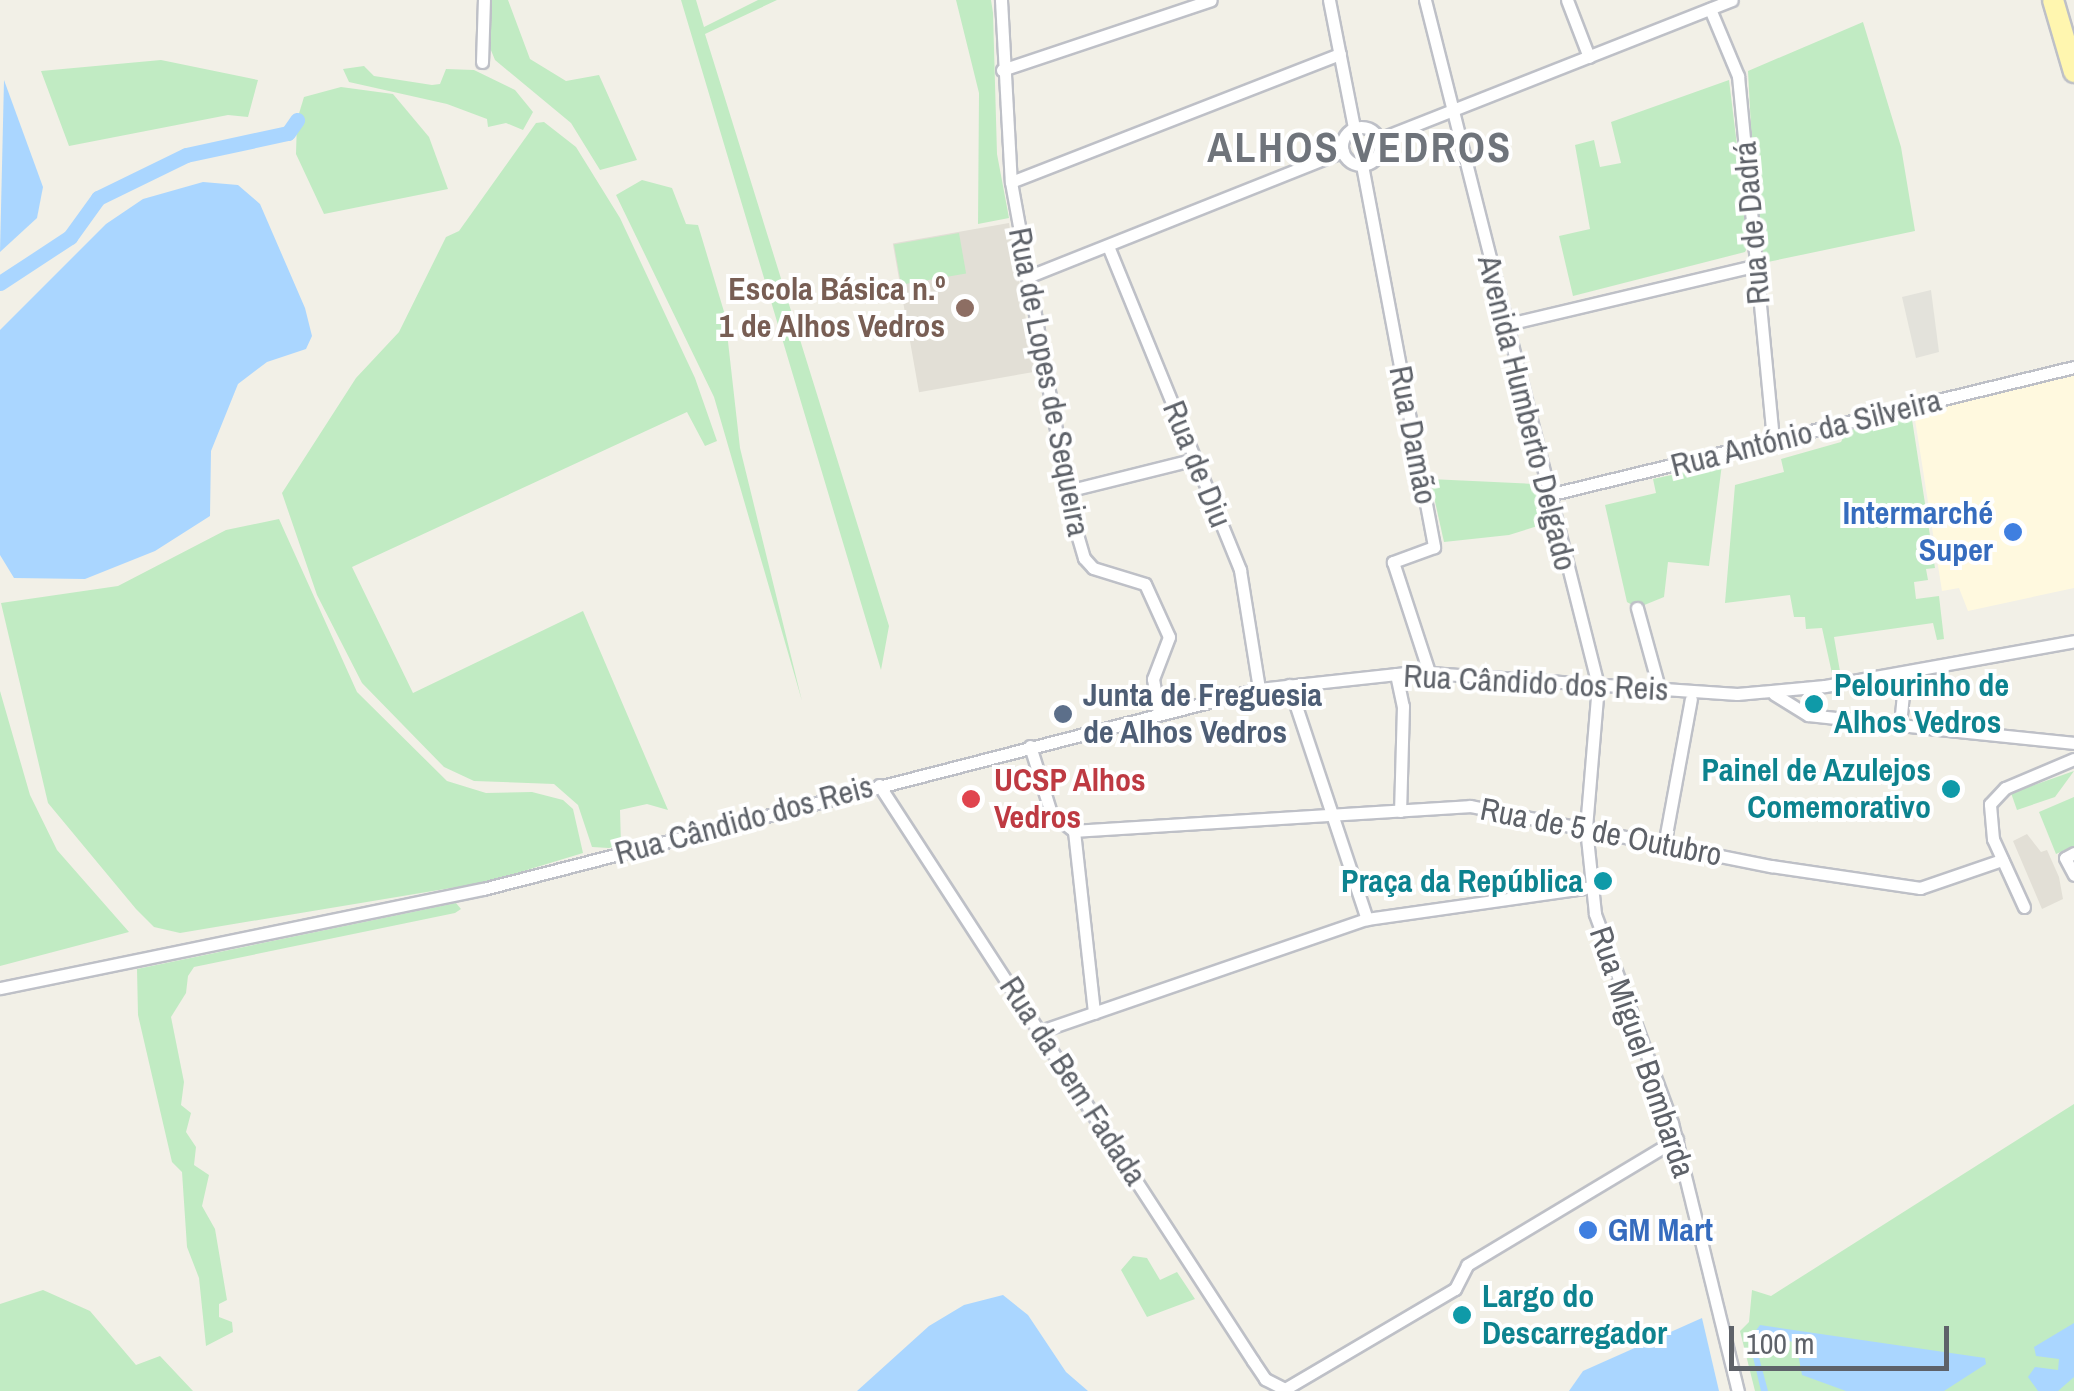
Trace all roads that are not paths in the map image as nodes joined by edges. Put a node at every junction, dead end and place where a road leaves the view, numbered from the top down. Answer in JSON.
{"nodes":[{"id":1,"x":484,"y":0,"type":"edge"},
{"id":2,"x":1002,"y":0,"type":"edge"},
{"id":3,"x":1210,"y":0,"type":"edge"},
{"id":4,"x":1330,"y":0,"type":"edge"},
{"id":5,"x":1425,"y":0,"type":"edge"},
{"id":6,"x":1567,"y":0,"type":"edge"},
{"id":7,"x":1731,"y":0,"type":"edge"},
{"id":8,"x":2053,"y":0,"type":"edge"},
{"id":9,"x":1710,"y":9,"type":"junction"},
{"id":10,"x":1340,"y":54,"type":"junction"},
{"id":11,"x":1589,"y":57,"type":"junction"},
{"id":12,"x":482,"y":62,"type":"dead end"},
{"id":13,"x":1002,"y":70,"type":"junction"},
{"id":14,"x":2074,"y":72,"type":"edge"},
{"id":15,"x":1451,"y":110,"type":"junction"},
{"id":16,"x":1354,"y":128,"type":"junction"},
{"id":17,"x":1379,"y":138,"type":"junction"},
{"id":18,"x":1342,"y":151,"type":"junction"},
{"id":19,"x":1362,"y":166,"type":"junction"},
{"id":20,"x":1012,"y":182,"type":"junction"},
{"id":21,"x":1108,"y":246,"type":"junction"},
{"id":22,"x":1754,"y":266,"type":"junction"},
{"id":23,"x":1028,"y":277,"type":"junction"},
{"id":24,"x":1504,"y":325,"type":"junction"},
{"id":25,"x":2071,"y":368,"type":"edge"},
{"id":26,"x":1773,"y":442,"type":"junction"},
{"id":27,"x":1195,"y":459,"type":"junction"},
{"id":28,"x":1067,"y":491,"type":"junction"},
{"id":29,"x":1548,"y":496,"type":"junction"},
{"id":30,"x":1637,"y":608,"type":"dead end"},
{"id":31,"x":2074,"y":641,"type":"edge"},
{"id":32,"x":1429,"y":672,"type":"junction"},
{"id":33,"x":1906,"y":673,"type":"junction"},
{"id":34,"x":1396,"y":674,"type":"junction"},
{"id":35,"x":1288,"y":685,"type":"junction"},
{"id":36,"x":1598,"y":685,"type":"junction"},
{"id":37,"x":1659,"y":688,"type":"junction"},
{"id":38,"x":1259,"y":689,"type":"junction"},
{"id":39,"x":1768,"y":692,"type":"junction"},
{"id":40,"x":1691,"y":699,"type":"dead end"},
{"id":41,"x":1158,"y":712,"type":"junction"},
{"id":42,"x":1900,"y":725,"type":"junction"},
{"id":43,"x":2074,"y":743,"type":"edge"},
{"id":44,"x":1030,"y":746,"type":"junction"},
{"id":45,"x":2074,"y":759,"type":"edge"},
{"id":46,"x":879,"y":785,"type":"junction"},
{"id":47,"x":1400,"y":811,"type":"junction"},
{"id":48,"x":1337,"y":816,"type":"junction"},
{"id":49,"x":1586,"y":828,"type":"junction"},
{"id":50,"x":1074,"y":831,"type":"junction"},
{"id":51,"x":1666,"y":840,"type":"dead end"},
{"id":52,"x":2074,"y":854,"type":"edge"},
{"id":53,"x":2002,"y":860,"type":"junction"},
{"id":54,"x":2074,"y":875,"type":"edge"},
{"id":55,"x":1591,"y":887,"type":"junction"},
{"id":56,"x":2024,"y":908,"type":"dead end"},
{"id":57,"x":1367,"y":920,"type":"junction"},
{"id":58,"x":0,"y":988,"type":"edge"},
{"id":59,"x":1094,"y":1013,"type":"junction"},
{"id":60,"x":1041,"y":1031,"type":"junction"},
{"id":61,"x":1677,"y":1139,"type":"junction"},
{"id":62,"x":1738,"y":1391,"type":"edge"}],
"edges":[{"from":1,"to":12,"type":"street"},
{"from":2,"to":13,"type":"street","name":"Rua de Lopes de Sequeira"},
{"from":3,"to":13,"type":"street"},
{"from":4,"to":10,"type":"street"},
{"from":5,"to":15,"type":"street","name":"Avenida Humberto Delgado"},
{"from":6,"to":11,"type":"street"},
{"from":7,"to":9,"type":"street"},
{"from":8,"to":14,"type":"main road"},
{"from":9,"to":11,"type":"street"},
{"from":9,"to":22,"type":"street","name":"Rua de Dadrá"},
{"from":10,"to":16,"type":"street"},
{"from":10,"to":20,"type":"street"},
{"from":11,"to":15,"type":"street"},
{"from":13,"to":20,"type":"street","name":"Rua de Lopes de Sequeira"},
{"from":15,"to":17,"type":"street"},
{"from":15,"to":24,"type":"street","name":"Avenida Humberto Delgado"},
{"from":16,"to":17,"type":"street"},
{"from":16,"to":18,"type":"street"},
{"from":17,"to":19,"type":"street"},
{"from":18,"to":19,"type":"street"},
{"from":18,"to":21,"type":"street"},
{"from":19,"to":32,"type":"street","name":"Rua Damão"},
{"from":20,"to":23,"type":"street","name":"Rua de Lopes de Sequeira"},
{"from":21,"to":23,"type":"street"},
{"from":21,"to":27,"type":"street","name":"Rua de Diu"},
{"from":22,"to":24,"type":"street"},
{"from":22,"to":26,"type":"street","name":"Rua de Dadrá"},
{"from":23,"to":28,"type":"street","name":"Rua de Lopes de Sequeira"},
{"from":24,"to":29,"type":"street","name":"Avenida Humberto Delgado"},
{"from":25,"to":26,"type":"street","name":"Rua António da Silveira"},
{"from":26,"to":29,"type":"street","name":"Rua António da Silveira"},
{"from":27,"to":28,"type":"street"},
{"from":27,"to":38,"type":"street","name":"Rua de Diu"},
{"from":28,"to":41,"type":"street","name":"Rua de Lopes de Sequeira"},
{"from":29,"to":36,"type":"street","name":"Avenida Humberto Delgado"},
{"from":30,"to":37,"type":"street"},
{"from":31,"to":33,"type":"street","name":"Rua Cândido dos Reis"},
{"from":32,"to":34,"type":"street","name":"Rua Cândido dos Reis"},
{"from":32,"to":36,"type":"street","name":"Rua Cândido dos Reis"},
{"from":33,"to":39,"type":"street","name":"Rua Cândido dos Reis"},
{"from":33,"to":42,"type":"street"},
{"from":34,"to":35,"type":"street","name":"Rua Cândido dos Reis"},
{"from":34,"to":47,"type":"street"},
{"from":35,"to":38,"type":"street","name":"Rua Cândido dos Reis"},
{"from":35,"to":48,"type":"street"},
{"from":36,"to":37,"type":"street","name":"Rua Cândido dos Reis"},
{"from":36,"to":49,"type":"street","name":"Avenida Humberto Delgado"},
{"from":37,"to":39,"type":"street","name":"Rua Cândido dos Reis"},
{"from":38,"to":41,"type":"street","name":"Rua Cândido dos Reis"},
{"from":39,"to":42,"type":"street"},
{"from":40,"to":51,"type":"street"},
{"from":41,"to":44,"type":"street","name":"Rua Cândido dos Reis"},
{"from":42,"to":43,"type":"street"},
{"from":44,"to":46,"type":"street","name":"Rua Cândido dos Reis"},
{"from":44,"to":50,"type":"street"},
{"from":45,"to":53,"type":"street"},
{"from":46,"to":58,"type":"street","name":"Rua Cândido dos Reis"},
{"from":46,"to":60,"type":"street","name":"Rua da Bem Fadada"},
{"from":47,"to":48,"type":"street","name":"Rua de 5 de Outubro"},
{"from":47,"to":49,"type":"street","name":"Rua de 5 de Outubro"},
{"from":48,"to":50,"type":"street","name":"Rua de 5 de Outubro"},
{"from":48,"to":57,"type":"street"},
{"from":49,"to":53,"type":"street","name":"Rua de 5 de Outubro"},
{"from":49,"to":55,"type":"street","name":"Rua Miguel Bombarda"},
{"from":50,"to":59,"type":"street"},
{"from":52,"to":54,"type":"street"},
{"from":53,"to":56,"type":"street"},
{"from":55,"to":57,"type":"street"},
{"from":55,"to":61,"type":"street","name":"Rua Miguel Bombarda"},
{"from":57,"to":59,"type":"street"},
{"from":59,"to":60,"type":"street"},
{"from":60,"to":61,"type":"street","name":"Rua da Bem Fadada"},
{"from":61,"to":62,"type":"street","name":"Rua Miguel Bombarda"}]}
